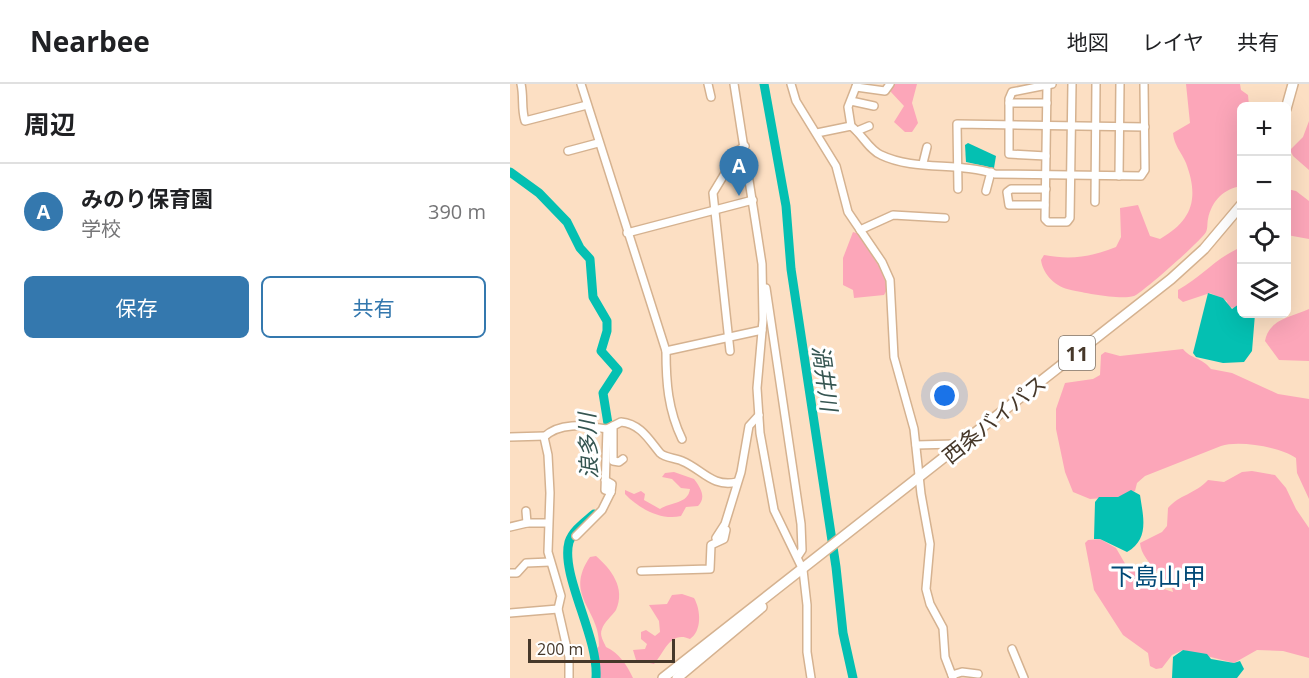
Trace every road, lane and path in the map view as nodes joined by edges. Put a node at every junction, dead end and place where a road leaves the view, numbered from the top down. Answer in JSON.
{"nodes":[{"id":1,"x":521,"y":84,"type":"edge"},
{"id":2,"x":591,"y":84,"type":"edge"},
{"id":3,"x":708,"y":84,"type":"edge"},
{"id":4,"x":734,"y":84,"type":"edge"},
{"id":5,"x":791,"y":84,"type":"edge"},
{"id":6,"x":890,"y":84,"type":"edge"},
{"id":7,"x":1072,"y":84,"type":"edge"},
{"id":8,"x":1096,"y":84,"type":"edge"},
{"id":9,"x":1120,"y":84,"type":"edge"},
{"id":10,"x":1144,"y":84,"type":"edge"},
{"id":11,"x":1293,"y":84,"type":"edge"},
{"id":12,"x":582,"y":85,"type":"edge"},
{"id":13,"x":857,"y":85,"type":"edge"},
{"id":14,"x":1050,"y":85,"type":"edge"},
{"id":15,"x":711,"y":97,"type":"dead end"},
{"id":16,"x":851,"y":101,"type":"junction"},
{"id":17,"x":1289,"y":102,"type":"edge"},
{"id":18,"x":1009,"y":103,"type":"junction"},
{"id":19,"x":1047,"y":103,"type":"junction"},
{"id":20,"x":587,"y":105,"type":"junction"},
{"id":21,"x":874,"y":106,"type":"dead end"},
{"id":22,"x":1009,"y":125,"type":"junction"},
{"id":23,"x":1047,"y":125,"type":"junction"},
{"id":24,"x":869,"y":126,"type":"dead end"},
{"id":25,"x":1072,"y":126,"type":"junction"},
{"id":26,"x":1096,"y":126,"type":"junction"},
{"id":27,"x":1120,"y":126,"type":"junction"},
{"id":28,"x":1145,"y":127,"type":"junction"},
{"id":29,"x":854,"y":129,"type":"junction"},
{"id":30,"x":817,"y":133,"type":"junction"},
{"id":31,"x":598,"y":143,"type":"junction"},
{"id":32,"x":745,"y":146,"type":"junction"},
{"id":33,"x":927,"y":147,"type":"dead end"},
{"id":34,"x":568,"y":151,"type":"dead end"},
{"id":35,"x":1047,"y":156,"type":"junction"},
{"id":36,"x":924,"y":163,"type":"junction"},
{"id":37,"x":959,"y":166,"type":"junction"},
{"id":38,"x":991,"y":172,"type":"junction"},
{"id":39,"x":1046,"y":175,"type":"junction"},
{"id":40,"x":1071,"y":175,"type":"junction"},
{"id":41,"x":1095,"y":176,"type":"junction"},
{"id":42,"x":1119,"y":176,"type":"junction"},
{"id":43,"x":958,"y":189,"type":"dead end"},
{"id":44,"x":1046,"y":189,"type":"junction"},
{"id":45,"x":987,"y":191,"type":"dead end"},
{"id":46,"x":753,"y":200,"type":"junction"},
{"id":47,"x":1095,"y":202,"type":"dead end"},
{"id":48,"x":1045,"y":205,"type":"junction"},
{"id":49,"x":715,"y":210,"type":"junction"},
{"id":50,"x":1237,"y":210,"type":"edge"},
{"id":51,"x":945,"y":218,"type":"dead end"},
{"id":52,"x":860,"y":230,"type":"junction"},
{"id":53,"x":627,"y":233,"type":"junction"},
{"id":54,"x":763,"y":276,"type":"junction"},
{"id":55,"x":762,"y":330,"type":"junction"},
{"id":56,"x":729,"y":337,"type":"junction"},
{"id":57,"x":666,"y":351,"type":"junction"},
{"id":58,"x":730,"y":351,"type":"dead end"},
{"id":59,"x":759,"y":415,"type":"junction"},
{"id":60,"x":610,"y":427,"type":"junction"},
{"id":61,"x":545,"y":436,"type":"junction"},
{"id":62,"x":510,"y":437,"type":"edge"},
{"id":63,"x":682,"y":439,"type":"dead end"},
{"id":64,"x":916,"y":445,"type":"junction"},
{"id":65,"x":958,"y":448,"type":"junction"},
{"id":66,"x":623,"y":459,"type":"dead end"},
{"id":67,"x":919,"y":479,"type":"junction"},
{"id":68,"x":737,"y":482,"type":"junction"},
{"id":69,"x":526,"y":511,"type":"dead end"},
{"id":70,"x":527,"y":523,"type":"junction"},
{"id":71,"x":548,"y":524,"type":"junction"},
{"id":72,"x":725,"y":524,"type":"junction"},
{"id":73,"x":510,"y":528,"type":"edge"},
{"id":74,"x":576,"y":536,"type":"dead end"},
{"id":75,"x":716,"y":538,"type":"dead end"},
{"id":76,"x":798,"y":556,"type":"junction"},
{"id":77,"x":550,"y":562,"type":"junction"},
{"id":78,"x":806,"y":567,"type":"junction"},
{"id":79,"x":641,"y":571,"type":"dead end"},
{"id":80,"x":510,"y":573,"type":"edge"},
{"id":81,"x":792,"y":579,"type":"junction"},
{"id":82,"x":558,"y":609,"type":"junction"},
{"id":83,"x":510,"y":613,"type":"edge"},
{"id":84,"x":1012,"y":650,"type":"dead end"},
{"id":85,"x":978,"y":674,"type":"dead end"},
{"id":86,"x":952,"y":677,"type":"edge"},
{"id":87,"x":569,"y":678,"type":"edge"},
{"id":88,"x":663,"y":678,"type":"edge"},
{"id":89,"x":677,"y":678,"type":"edge"},
{"id":90,"x":811,"y":678,"type":"edge"},
{"id":91,"x":1024,"y":678,"type":"edge"}],
"edges":[{"from":1,"to":20,"type":"street"},
{"from":2,"to":12,"type":"street"},
{"from":3,"to":15,"type":"street"},
{"from":4,"to":32,"type":"street"},
{"from":5,"to":30,"type":"street"},
{"from":6,"to":13,"type":"street"},
{"from":7,"to":25,"type":"street"},
{"from":8,"to":26,"type":"street"},
{"from":9,"to":27,"type":"street"},
{"from":10,"to":28,"type":"street"},
{"from":11,"to":17,"type":"highway"},
{"from":12,"to":20,"type":"street"},
{"from":13,"to":16,"type":"street"},
{"from":14,"to":18,"type":"street"},
{"from":14,"to":19,"type":"street"},
{"from":16,"to":21,"type":"street"},
{"from":16,"to":29,"type":"street"},
{"from":18,"to":19,"type":"street"},
{"from":18,"to":22,"type":"street"},
{"from":19,"to":23,"type":"street"},
{"from":20,"to":31,"type":"street"},
{"from":22,"to":23,"type":"street"},
{"from":22,"to":35,"type":"street"},
{"from":22,"to":37,"type":"street"},
{"from":23,"to":25,"type":"street"},
{"from":23,"to":35,"type":"street"},
{"from":24,"to":29,"type":"street"},
{"from":25,"to":26,"type":"street"},
{"from":25,"to":40,"type":"street"},
{"from":26,"to":27,"type":"street"},
{"from":26,"to":41,"type":"street"},
{"from":27,"to":28,"type":"street"},
{"from":27,"to":42,"type":"street"},
{"from":28,"to":42,"type":"street"},
{"from":29,"to":30,"type":"street"},
{"from":29,"to":36,"type":"street"},
{"from":30,"to":52,"type":"street"},
{"from":31,"to":34,"type":"street"},
{"from":31,"to":53,"type":"street"},
{"from":32,"to":46,"type":"street"},
{"from":32,"to":49,"type":"street"},
{"from":33,"to":36,"type":"street"},
{"from":35,"to":39,"type":"street"},
{"from":36,"to":37,"type":"street"},
{"from":37,"to":38,"type":"street"},
{"from":37,"to":43,"type":"street"},
{"from":38,"to":39,"type":"street"},
{"from":38,"to":45,"type":"street"},
{"from":39,"to":40,"type":"street"},
{"from":39,"to":44,"type":"street"},
{"from":40,"to":41,"type":"street"},
{"from":40,"to":48,"type":"street"},
{"from":41,"to":42,"type":"street"},
{"from":41,"to":47,"type":"street"},
{"from":44,"to":48,"type":"street"},
{"from":44,"to":48,"type":"street"},
{"from":46,"to":49,"type":"street"},
{"from":46,"to":54,"type":"street"},
{"from":49,"to":53,"type":"street"},
{"from":49,"to":56,"type":"street"},
{"from":50,"to":65,"type":"highway","name":"西条バイパス","number":"11"},
{"from":51,"to":52,"type":"street"},
{"from":52,"to":64,"type":"street"},
{"from":53,"to":57,"type":"street"},
{"from":54,"to":55,"type":"street"},
{"from":54,"to":76,"type":"street"},
{"from":55,"to":56,"type":"street"},
{"from":55,"to":59,"type":"street"},
{"from":56,"to":57,"type":"street"},
{"from":56,"to":58,"type":"street"},
{"from":57,"to":63,"type":"street"},
{"from":59,"to":68,"type":"street"},
{"from":59,"to":76,"type":"street"},
{"from":60,"to":61,"type":"street"},
{"from":60,"to":66,"type":"street"},
{"from":60,"to":68,"type":"street"},
{"from":60,"to":74,"type":"street"},
{"from":61,"to":62,"type":"street"},
{"from":61,"to":71,"type":"street"},
{"from":64,"to":65,"type":"street"},
{"from":64,"to":67,"type":"street"},
{"from":65,"to":67,"type":"highway","name":"西条バイパス","number":"11"},
{"from":67,"to":78,"type":"highway","name":"西条バイパス","number":"11"},
{"from":67,"to":86,"type":"street"},
{"from":68,"to":72,"type":"street"},
{"from":69,"to":70,"type":"street"},
{"from":70,"to":71,"type":"street"},
{"from":70,"to":73,"type":"street"},
{"from":71,"to":77,"type":"street"},
{"from":72,"to":75,"type":"street"},
{"from":72,"to":79,"type":"street"},
{"from":76,"to":78,"type":"street"},
{"from":77,"to":80,"type":"street"},
{"from":77,"to":82,"type":"street"},
{"from":78,"to":81,"type":"highway","name":"西条バイパス","number":"11"},
{"from":78,"to":90,"type":"street"},
{"from":81,"to":88,"type":"highway","name":"西条バイパス","number":"11"},
{"from":81,"to":89,"type":"highway","name":"西条バイパス","number":"11"},
{"from":82,"to":83,"type":"street"},
{"from":82,"to":87,"type":"street"},
{"from":84,"to":91,"type":"street"},
{"from":85,"to":86,"type":"street"}]}
